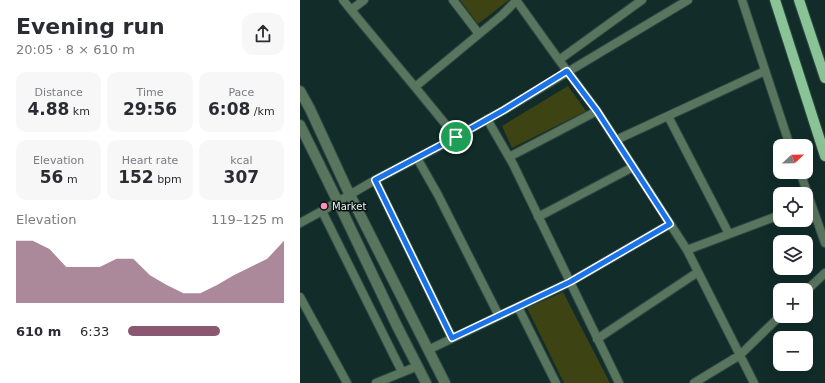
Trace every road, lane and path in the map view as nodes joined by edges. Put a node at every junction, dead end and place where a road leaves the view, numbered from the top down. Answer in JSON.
{"nodes":[{"id":1,"x":343,"y":0,"type":"edge"},
{"id":2,"x":364,"y":0,"type":"edge"},
{"id":3,"x":453,"y":0,"type":"edge"},
{"id":4,"x":516,"y":0,"type":"edge"},
{"id":5,"x":642,"y":0,"type":"edge"},
{"id":6,"x":688,"y":0,"type":"edge"},
{"id":7,"x":742,"y":0,"type":"edge"},
{"id":8,"x":775,"y":0,"type":"edge"},
{"id":9,"x":799,"y":0,"type":"edge"},
{"id":10,"x":351,"y":10,"type":"junction"},
{"id":11,"x":479,"y":34,"type":"junction"},
{"id":12,"x":559,"y":60,"type":"junction"},
{"id":13,"x":567,"y":71,"type":"junction"},
{"id":14,"x":765,"y":71,"type":"junction"},
{"id":15,"x":825,"y":78,"type":"edge"},
{"id":16,"x":415,"y":87,"type":"junction"},
{"id":17,"x":300,"y":91,"type":"edge"},
{"id":18,"x":597,"y":111,"type":"junction"},
{"id":19,"x":668,"y":116,"type":"junction"},
{"id":20,"x":487,"y":119,"type":"junction"},
{"id":21,"x":300,"y":125,"type":"edge"},
{"id":22,"x":456,"y":137,"type":"junction"},
{"id":23,"x":788,"y":139,"type":"edge"},
{"id":24,"x":616,"y":140,"type":"junction"},
{"id":25,"x":825,"y":156,"type":"edge"},
{"id":26,"x":509,"y":157,"type":"junction"},
{"id":27,"x":417,"y":158,"type":"junction"},
{"id":28,"x":633,"y":167,"type":"junction"},
{"id":29,"x":375,"y":180,"type":"junction"},
{"id":30,"x":350,"y":194,"type":"junction"},
{"id":31,"x":338,"y":202,"type":"junction"},
{"id":32,"x":322,"y":211,"type":"junction"},
{"id":33,"x":813,"y":216,"type":"edge"},
{"id":34,"x":538,"y":217,"type":"junction"},
{"id":35,"x":773,"y":218,"type":"edge"},
{"id":36,"x":300,"y":223,"type":"edge"},
{"id":37,"x":670,"y":224,"type":"junction"},
{"id":38,"x":729,"y":234,"type":"junction"},
{"id":39,"x":825,"y":243,"type":"edge"},
{"id":40,"x":687,"y":250,"type":"junction"},
{"id":41,"x":698,"y":272,"type":"junction"},
{"id":42,"x":825,"y":273,"type":"edge"},
{"id":43,"x":570,"y":282,"type":"junction"},
{"id":44,"x":813,"y":284,"type":"edge"},
{"id":45,"x":300,"y":297,"type":"edge"},
{"id":46,"x":518,"y":307,"type":"junction"},
{"id":47,"x":499,"y":316,"type":"junction"},
{"id":48,"x":773,"y":323,"type":"edge"},
{"id":49,"x":452,"y":338,"type":"junction"},
{"id":50,"x":597,"y":339,"type":"junction"},
{"id":51,"x":428,"y":350,"type":"junction"},
{"id":52,"x":740,"y":355,"type":"junction"},
{"id":53,"x":418,"y":366,"type":"junction"},
{"id":54,"x":402,"y":372,"type":"junction"},
{"id":55,"x":347,"y":383,"type":"edge"},
{"id":56,"x":376,"y":383,"type":"edge"},
{"id":57,"x":426,"y":383,"type":"edge"},
{"id":58,"x":445,"y":383,"type":"edge"},
{"id":59,"x":556,"y":383,"type":"edge"},
{"id":60,"x":618,"y":383,"type":"edge"},
{"id":61,"x":694,"y":383,"type":"edge"},
{"id":62,"x":754,"y":383,"type":"edge"}],
"edges":[{"from":1,"to":10,"type":"street"},
{"from":2,"to":10,"type":"street"},
{"from":3,"to":11,"type":"street"},
{"from":4,"to":11,"type":"street"},
{"from":4,"to":12,"type":"street"},
{"from":5,"to":12,"type":"street"},
{"from":6,"to":13,"type":"street"},
{"from":7,"to":14,"type":"street"},
{"from":8,"to":25,"type":"main road"},
{"from":9,"to":15,"type":"main road"},
{"from":10,"to":16,"type":"street"},
{"from":11,"to":16,"type":"street"},
{"from":12,"to":13,"type":"street"},
{"from":13,"to":18,"type":"street"},
{"from":13,"to":20,"type":"street"},
{"from":14,"to":19,"type":"street"},
{"from":14,"to":23,"type":"street"},
{"from":16,"to":22,"type":"street"},
{"from":17,"to":30,"type":"street"},
{"from":18,"to":24,"type":"street"},
{"from":18,"to":26,"type":"street"},
{"from":19,"to":24,"type":"street"},
{"from":19,"to":38,"type":"street"},
{"from":20,"to":22,"type":"street"},
{"from":20,"to":26,"type":"street"},
{"from":21,"to":31,"type":"street"},
{"from":22,"to":27,"type":"street"},
{"from":24,"to":28,"type":"street"},
{"from":26,"to":34,"type":"street"},
{"from":27,"to":29,"type":"street"},
{"from":27,"to":47,"type":"street"},
{"from":28,"to":34,"type":"street"},
{"from":28,"to":37,"type":"street"},
{"from":29,"to":30,"type":"street"},
{"from":29,"to":49,"type":"street"},
{"from":30,"to":31,"type":"street"},
{"from":30,"to":51,"type":"street"},
{"from":31,"to":32,"type":"street"},
{"from":31,"to":53,"type":"street"},
{"from":32,"to":36,"type":"street"},
{"from":32,"to":54,"type":"street"},
{"from":33,"to":39,"type":"street"},
{"from":34,"to":43,"type":"street"},
{"from":35,"to":38,"type":"street"},
{"from":37,"to":40,"type":"street"},
{"from":37,"to":43,"type":"street"},
{"from":38,"to":40,"type":"street"},
{"from":40,"to":41,"type":"street"},
{"from":41,"to":50,"type":"street"},
{"from":41,"to":52,"type":"street"},
{"from":42,"to":44,"type":"street"},
{"from":43,"to":46,"type":"street"},
{"from":43,"to":50,"type":"street"},
{"from":45,"to":55,"type":"street"},
{"from":46,"to":47,"type":"street"},
{"from":46,"to":59,"type":"street"},
{"from":47,"to":49,"type":"street"},
{"from":48,"to":52,"type":"street"},
{"from":49,"to":51,"type":"street"},
{"from":50,"to":60,"type":"street"},
{"from":51,"to":58,"type":"street"},
{"from":52,"to":61,"type":"street"},
{"from":52,"to":62,"type":"street"},
{"from":53,"to":54,"type":"street"},
{"from":53,"to":57,"type":"street"},
{"from":54,"to":56,"type":"street"}]}
